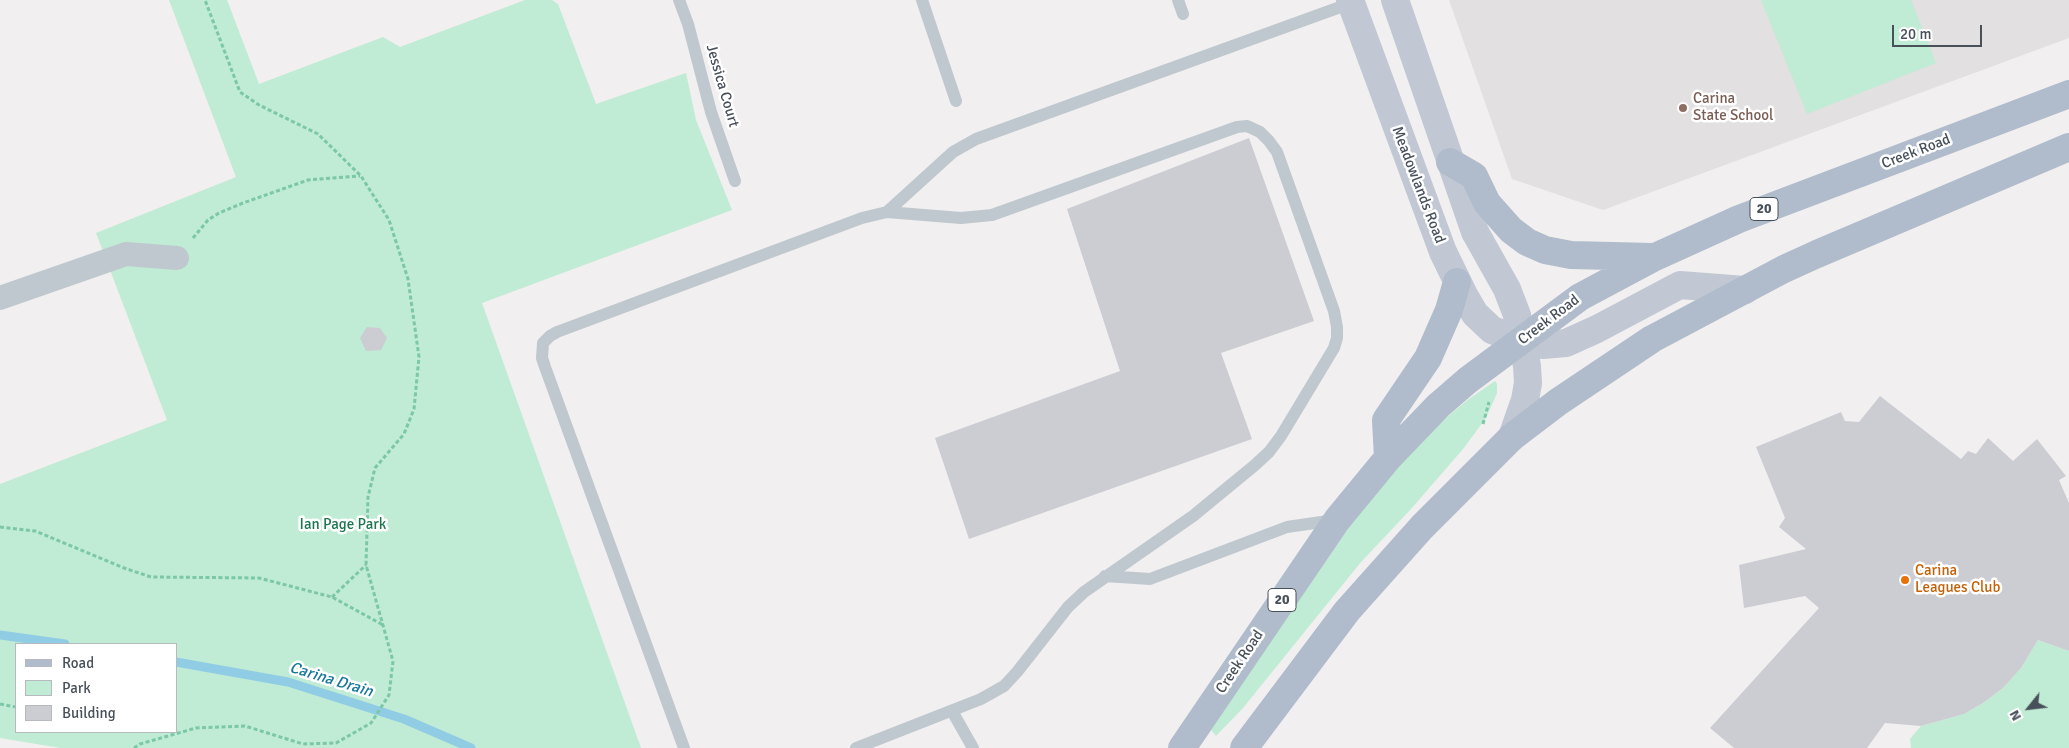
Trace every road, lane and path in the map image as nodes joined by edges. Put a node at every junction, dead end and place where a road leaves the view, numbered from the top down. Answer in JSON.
{"nodes":[{"id":1,"x":205,"y":0,"type":"edge"},
{"id":2,"x":679,"y":0,"type":"edge"},
{"id":3,"x":922,"y":0,"type":"edge"},
{"id":4,"x":1178,"y":0,"type":"edge"},
{"id":5,"x":1395,"y":0,"type":"edge"},
{"id":6,"x":1354,"y":1,"type":"edge"},
{"id":7,"x":1183,"y":14,"type":"dead end"},
{"id":8,"x":2069,"y":94,"type":"edge"},
{"id":9,"x":956,"y":101,"type":"dead end"},
{"id":10,"x":2069,"y":147,"type":"edge"},
{"id":11,"x":1450,"y":162,"type":"junction"},
{"id":12,"x":361,"y":176,"type":"junction"},
{"id":13,"x":735,"y":181,"type":"dead end"},
{"id":14,"x":887,"y":212,"type":"junction"},
{"id":15,"x":1655,"y":257,"type":"junction"},
{"id":16,"x":177,"y":258,"type":"joint"},
{"id":17,"x":1457,"y":282,"type":"junction"},
{"id":18,"x":1745,"y":290,"type":"junction"},
{"id":19,"x":0,"y":298,"type":"edge"},
{"id":20,"x":1522,"y":341,"type":"junction"},
{"id":21,"x":1491,"y":396,"type":"dead end"},
{"id":22,"x":1481,"y":429,"type":"dead end"},
{"id":23,"x":1512,"y":437,"type":"junction"},
{"id":24,"x":1388,"y":458,"type":"junction"},
{"id":25,"x":1337,"y":520,"type":"junction"},
{"id":26,"x":0,"y":527,"type":"edge"},
{"id":27,"x":366,"y":565,"type":"junction"},
{"id":28,"x":1105,"y":576,"type":"junction"},
{"id":29,"x":332,"y":597,"type":"junction"},
{"id":30,"x":383,"y":625,"type":"junction"},
{"id":31,"x":0,"y":704,"type":"edge"},
{"id":32,"x":15,"y":708,"type":"edge"},
{"id":33,"x":952,"y":711,"type":"junction"},
{"id":34,"x":178,"y":732,"type":"edge"},
{"id":35,"x":175,"y":733,"type":"edge"},
{"id":36,"x":134,"y":748,"type":"edge"},
{"id":37,"x":684,"y":748,"type":"edge"},
{"id":38,"x":856,"y":748,"type":"edge"},
{"id":39,"x":973,"y":748,"type":"edge"},
{"id":40,"x":1182,"y":748,"type":"edge"},
{"id":41,"x":1244,"y":748,"type":"edge"}],
"edges":[{"from":1,"to":12,"type":"path"},
{"from":2,"to":13,"type":"lane","name":"Jessica Court"},
{"from":3,"to":9,"type":"lane"},
{"from":4,"to":7,"type":"lane"},
{"from":5,"to":11,"type":"main road"},
{"from":6,"to":14,"type":"lane"},
{"from":6,"to":17,"type":"main road","name":"Meadowlands Road"},
{"from":8,"to":15,"type":"main road","name":"Creek Road","number":"20"},
{"from":10,"to":18,"type":"main road"},
{"from":11,"to":15,"type":"main road"},
{"from":11,"to":20,"type":"main road"},
{"from":12,"to":16,"type":"path"},
{"from":12,"to":27,"type":"path"},
{"from":14,"to":28,"type":"lane"},
{"from":14,"to":37,"type":"lane"},
{"from":15,"to":20,"type":"main road","name":"Creek Road","number":"20"},
{"from":16,"to":19,"type":"street"},
{"from":17,"to":20,"type":"main road","name":"Meadowlands Road"},
{"from":17,"to":24,"type":"main road"},
{"from":18,"to":20,"type":"main road","name":"Meadowlands Road"},
{"from":18,"to":23,"type":"main road"},
{"from":20,"to":23,"type":"main road"},
{"from":20,"to":24,"type":"main road","name":"Creek Road","number":"20"},
{"from":21,"to":22,"type":"path"},
{"from":23,"to":41,"type":"main road"},
{"from":24,"to":25,"type":"main road","name":"Creek Road","number":"20"},
{"from":25,"to":28,"type":"lane"},
{"from":25,"to":40,"type":"main road","name":"Creek Road","number":"20"},
{"from":26,"to":29,"type":"path"},
{"from":27,"to":29,"type":"path"},
{"from":27,"to":30,"type":"path"},
{"from":28,"to":33,"type":"lane"},
{"from":29,"to":30,"type":"path"},
{"from":30,"to":34,"type":"path"},
{"from":31,"to":32,"type":"path"},
{"from":33,"to":38,"type":"lane"},
{"from":33,"to":39,"type":"lane"},
{"from":35,"to":36,"type":"path"}]}
